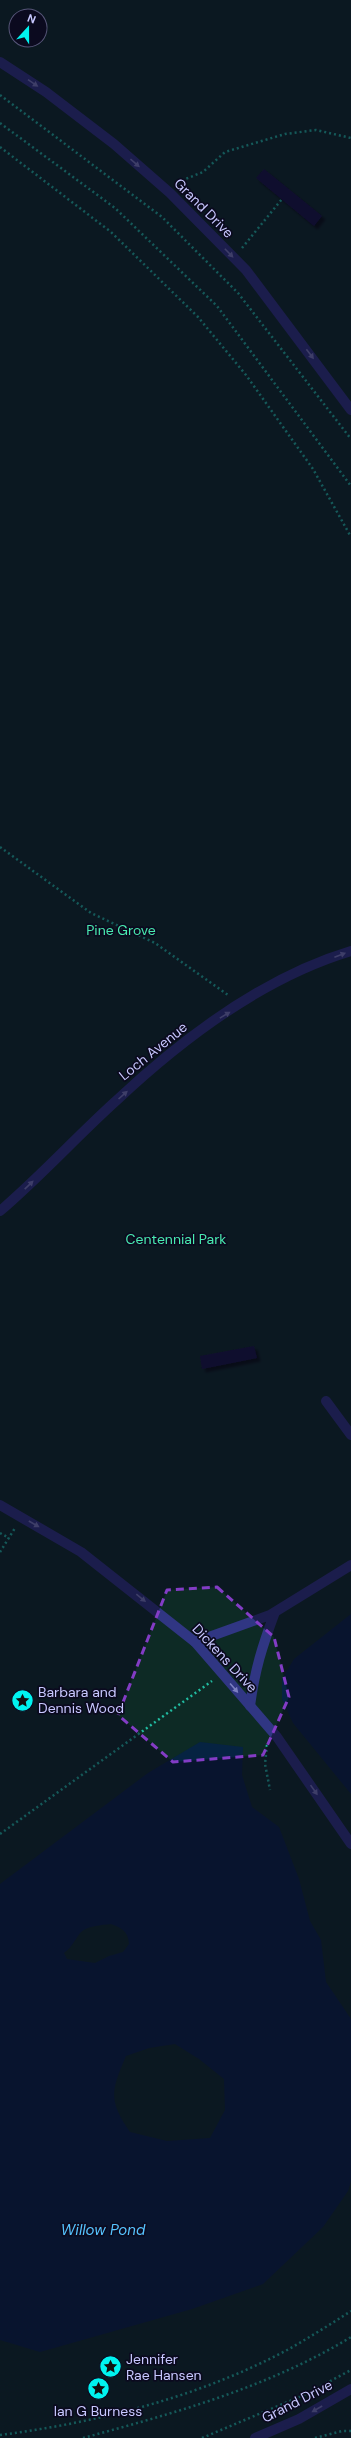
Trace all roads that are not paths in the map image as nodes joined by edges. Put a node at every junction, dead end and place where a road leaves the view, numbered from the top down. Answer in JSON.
{"nodes":[{"id":1,"x":0,"y":62,"type":"edge"},
{"id":2,"x":351,"y":410,"type":"edge"},
{"id":3,"x":351,"y":951,"type":"edge"},
{"id":4,"x":0,"y":1211,"type":"edge"},
{"id":5,"x":326,"y":1401,"type":"dead end"},
{"id":6,"x":351,"y":1435,"type":"edge"},
{"id":7,"x":0,"y":1505,"type":"edge"},
{"id":8,"x":351,"y":1565,"type":"edge"},
{"id":9,"x":275,"y":1612,"type":"junction"},
{"id":10,"x":195,"y":1642,"type":"junction"},
{"id":11,"x":250,"y":1706,"type":"junction"},
{"id":12,"x":351,"y":1844,"type":"edge"},
{"id":13,"x":351,"y":2389,"type":"edge"},
{"id":14,"x":255,"y":2438,"type":"edge"}],
"edges":[{"from":1,"to":2,"type":"street","name":"Grand Drive","one_way":true},
{"from":4,"to":3,"type":"street","name":"Loch Avenue","one_way":true},
{"from":5,"to":6,"type":"street"},
{"from":7,"to":10,"type":"street","name":"Dickens Drive","one_way":true},
{"from":8,"to":9,"type":"street"},
{"from":9,"to":10,"type":"street"},
{"from":9,"to":11,"type":"street"},
{"from":10,"to":11,"type":"street","name":"Dickens Drive","one_way":true},
{"from":11,"to":12,"type":"street","name":"Dickens Drive","one_way":true},
{"from":13,"to":14,"type":"street","name":"Grand Drive","one_way":true}]}
